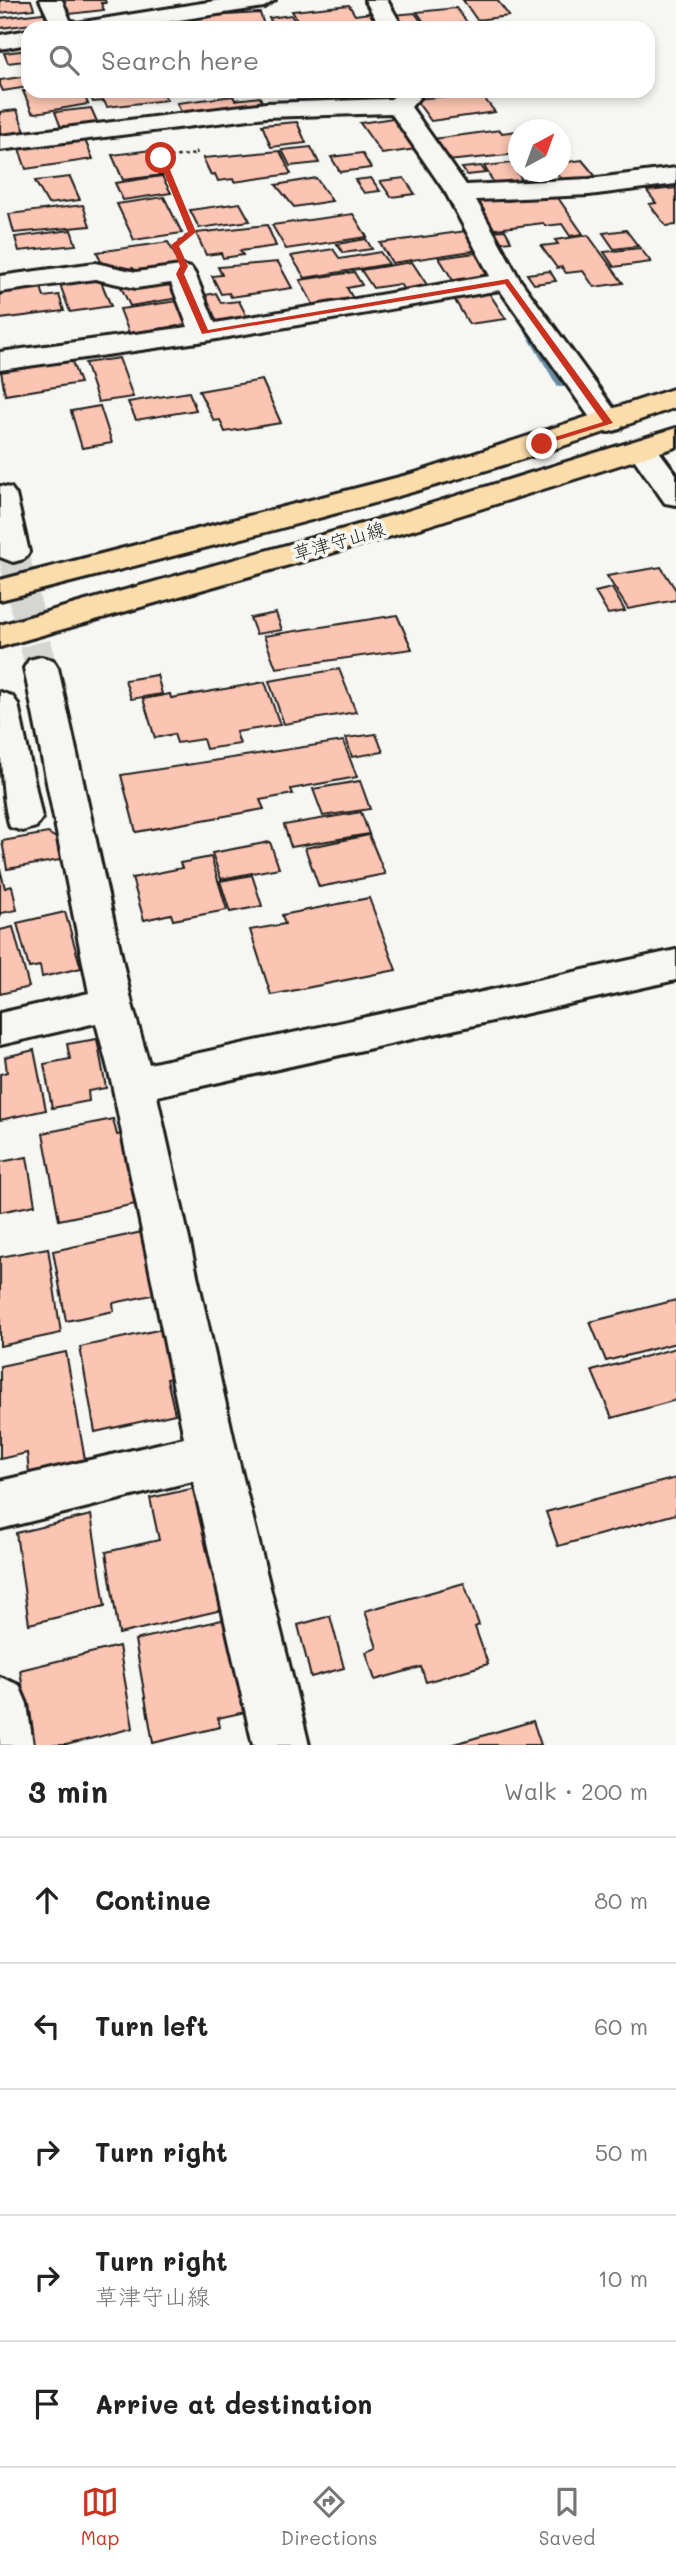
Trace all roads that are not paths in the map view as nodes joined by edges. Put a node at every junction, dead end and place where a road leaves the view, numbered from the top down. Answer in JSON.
{"nodes":[{"id":1,"x":51,"y":0,"type":"edge"},
{"id":2,"x":264,"y":0,"type":"edge"},
{"id":3,"x":376,"y":0,"type":"edge"},
{"id":4,"x":60,"y":21,"type":"edge"},
{"id":5,"x":128,"y":21,"type":"edge"},
{"id":6,"x":388,"y":21,"type":"edge"},
{"id":7,"x":21,"y":38,"type":"edge"},
{"id":8,"x":0,"y":42,"type":"edge"},
{"id":9,"x":405,"y":98,"type":"edge"},
{"id":10,"x":0,"y":143,"type":"edge"},
{"id":11,"x":676,"y":176,"type":"edge"},
{"id":12,"x":459,"y":193,"type":"junction"},
{"id":13,"x":508,"y":281,"type":"junction"},
{"id":14,"x":0,"y":284,"type":"edge"},
{"id":15,"x":205,"y":333,"type":"junction"},
{"id":16,"x":0,"y":361,"type":"edge"},
{"id":17,"x":676,"y":397,"type":"edge"},
{"id":18,"x":609,"y":423,"type":"junction"},
{"id":19,"x":676,"y":437,"type":"edge"},
{"id":20,"x":642,"y":449,"type":"junction"},
{"id":21,"x":0,"y":495,"type":"edge"},
{"id":22,"x":676,"y":496,"type":"edge"},
{"id":23,"x":13,"y":552,"type":"tunnel mouth"},
{"id":24,"x":0,"y":590,"type":"edge"},
{"id":25,"x":0,"y":636,"type":"edge"},
{"id":26,"x":41,"y":668,"type":"tunnel mouth"},
{"id":27,"x":0,"y":704,"type":"edge"},
{"id":28,"x":70,"y":812,"type":"junction"},
{"id":29,"x":12,"y":820,"type":"edge"},
{"id":30,"x":676,"y":965,"type":"edge"},
{"id":31,"x":112,"y":1004,"type":"junction"},
{"id":32,"x":0,"y":1029,"type":"edge"},
{"id":33,"x":133,"y":1084,"type":"junction"},
{"id":34,"x":212,"y":1454,"type":"junction"},
{"id":35,"x":0,"y":1505,"type":"edge"},
{"id":36,"x":0,"y":1704,"type":"edge"},
{"id":37,"x":5,"y":1745,"type":"edge"},
{"id":38,"x":281,"y":1745,"type":"edge"}],
"edges":[{"from":1,"to":4,"type":"street"},
{"from":2,"to":5,"type":"street"},
{"from":3,"to":6,"type":"street"},
{"from":7,"to":8,"type":"street"},
{"from":9,"to":10,"type":"street"},
{"from":9,"to":12,"type":"street"},
{"from":11,"to":12,"type":"street"},
{"from":12,"to":13,"type":"street"},
{"from":13,"to":15,"type":"street"},
{"from":13,"to":18,"type":"street"},
{"from":14,"to":15,"type":"street"},
{"from":15,"to":16,"type":"street"},
{"from":17,"to":18,"type":"main road","name":"草津守山線"},
{"from":18,"to":24,"type":"main road","name":"草津守山線"},
{"from":19,"to":20,"type":"main road","name":"草津守山線"},
{"from":20,"to":22,"type":"street"},
{"from":20,"to":25,"type":"main road","name":"草津守山線"},
{"from":21,"to":23,"type":"street"},
{"from":26,"to":28,"type":"street"},
{"from":27,"to":29,"type":"street"},
{"from":28,"to":29,"type":"street"},
{"from":28,"to":31,"type":"street"},
{"from":30,"to":33,"type":"street"},
{"from":31,"to":32,"type":"street"},
{"from":31,"to":33,"type":"street"},
{"from":33,"to":34,"type":"street"},
{"from":34,"to":35,"type":"street"},
{"from":34,"to":38,"type":"street"},
{"from":36,"to":37,"type":"street"}]}
